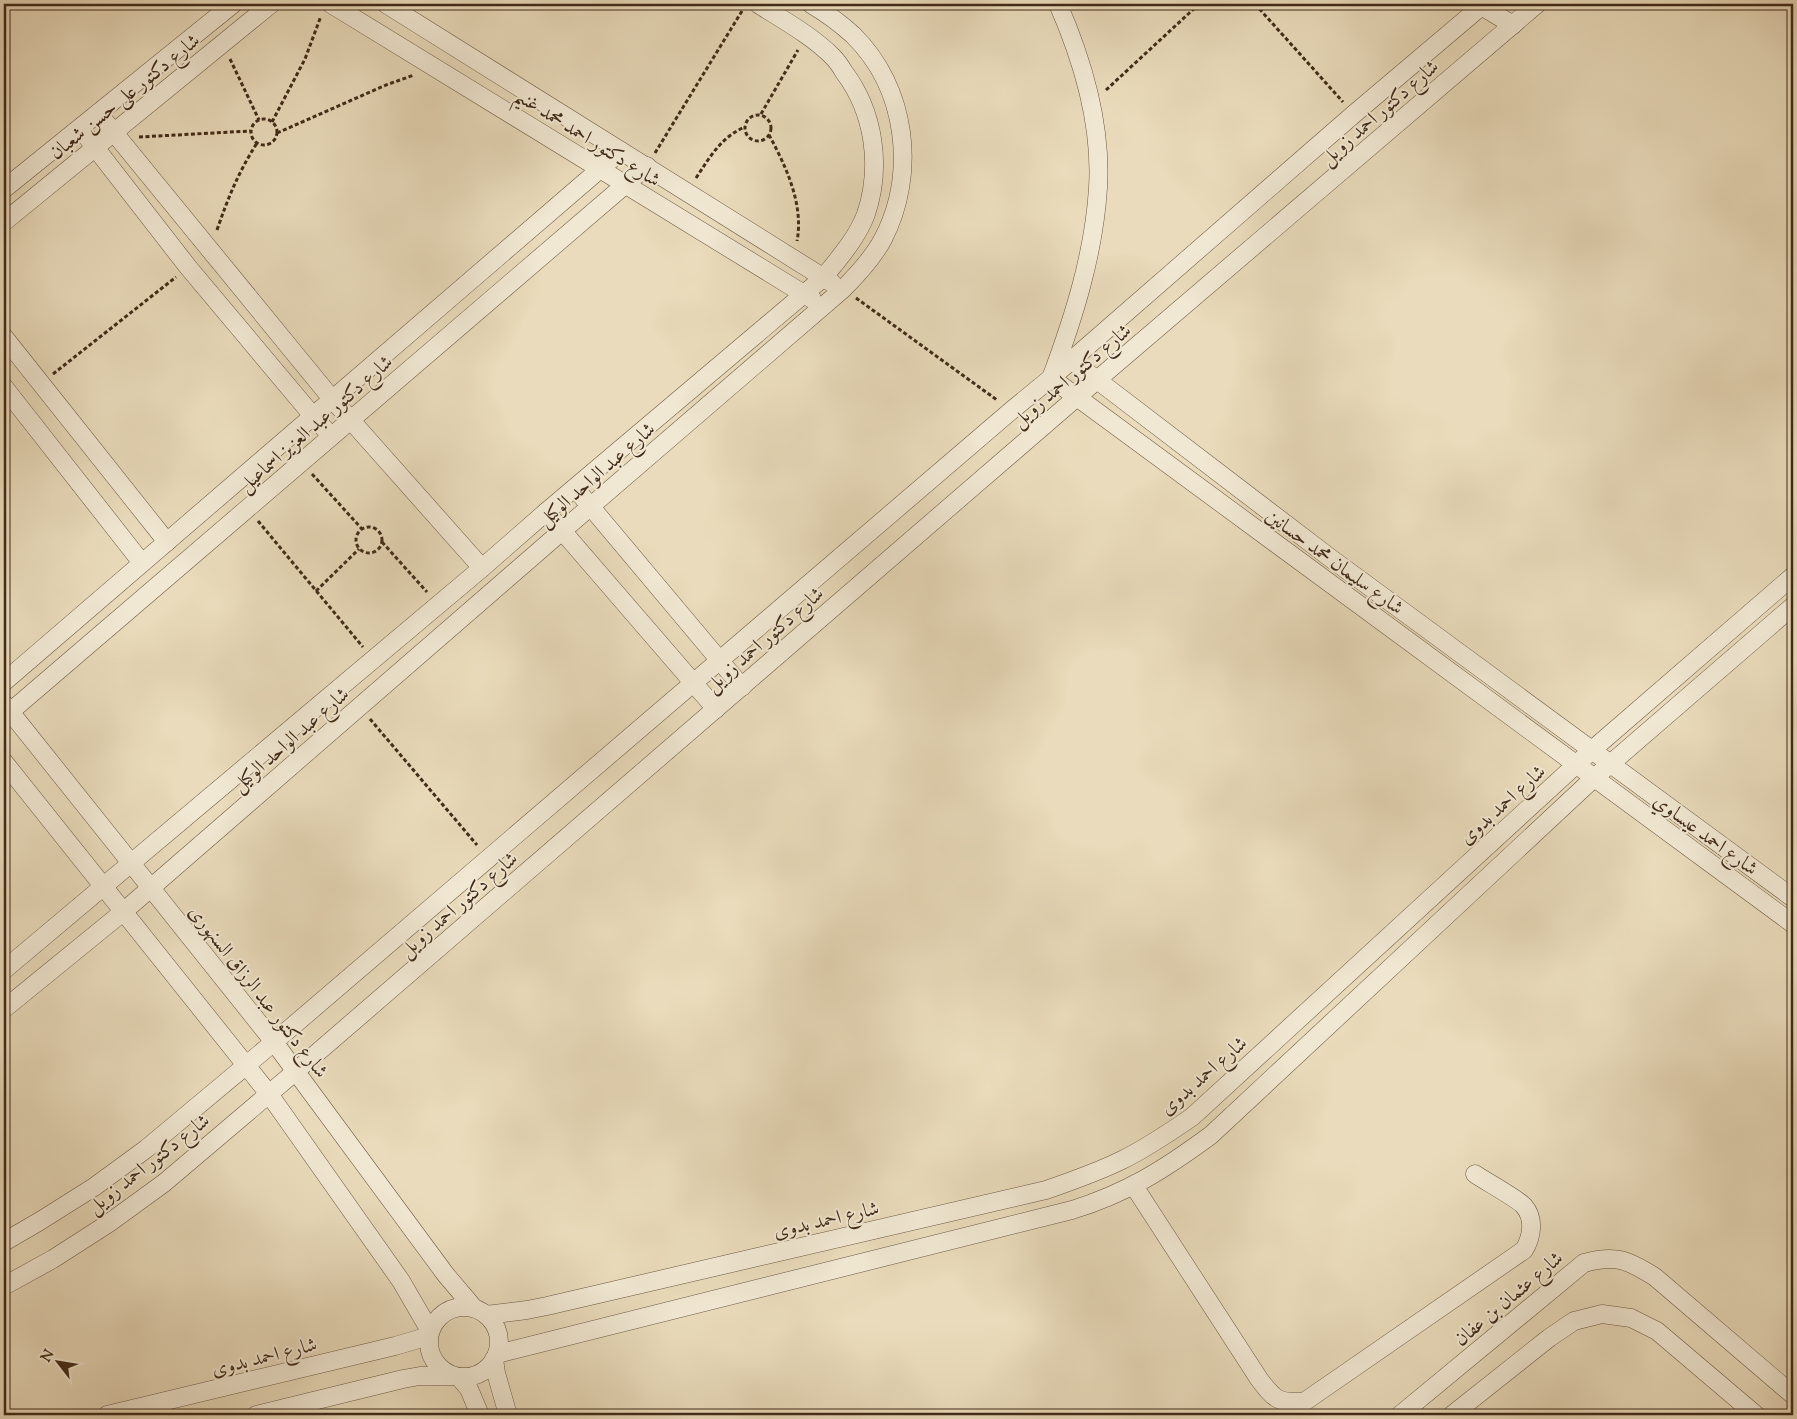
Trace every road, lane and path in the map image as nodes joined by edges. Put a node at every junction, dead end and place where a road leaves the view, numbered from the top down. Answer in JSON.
{"nodes":[{"id":1,"x":233,"y":4,"type":"edge"},
{"id":2,"x":271,"y":4,"type":"edge"},
{"id":3,"x":386,"y":4,"type":"edge"},
{"id":4,"x":747,"y":4,"type":"edge"},
{"id":5,"x":758,"y":4,"type":"edge"},
{"id":6,"x":811,"y":4,"type":"edge"},
{"id":7,"x":1058,"y":4,"type":"edge"},
{"id":8,"x":1199,"y":4,"type":"edge"},
{"id":9,"x":1255,"y":4,"type":"edge"},
{"id":10,"x":1481,"y":4,"type":"edge"},
{"id":11,"x":1537,"y":4,"type":"edge"},
{"id":12,"x":326,"y":7,"type":"edge"},
{"id":13,"x":1513,"y":25,"type":"junction"},
{"id":14,"x":806,"y":35,"type":"junction"},
{"id":15,"x":222,"y":43,"type":"junction"},
{"id":16,"x":435,"y":68,"type":"junction"},
{"id":17,"x":1091,"y":104,"type":"junction"},
{"id":18,"x":98,"y":113,"type":"junction"},
{"id":19,"x":762,"y":114,"type":"junction"},
{"id":20,"x":1354,"y":114,"type":"junction"},
{"id":21,"x":259,"y":120,"type":"junction"},
{"id":22,"x":272,"y":122,"type":"junction"},
{"id":23,"x":745,"y":127,"type":"junction"},
{"id":24,"x":80,"y":128,"type":"junction"},
{"id":25,"x":250,"y":131,"type":"junction"},
{"id":26,"x":277,"y":133,"type":"junction"},
{"id":27,"x":116,"y":135,"type":"junction"},
{"id":28,"x":769,"y":135,"type":"junction"},
{"id":29,"x":257,"y":143,"type":"junction"},
{"id":30,"x":95,"y":147,"type":"junction"},
{"id":31,"x":621,"y":151,"type":"junction"},
{"id":32,"x":647,"y":166,"type":"junction"},
{"id":33,"x":599,"y":169,"type":"junction"},
{"id":34,"x":626,"y":185,"type":"junction"},
{"id":35,"x":4,"y":189,"type":"edge"},
{"id":36,"x":687,"y":192,"type":"junction"},
{"id":37,"x":4,"y":222,"type":"edge"},
{"id":38,"x":210,"y":250,"type":"junction"},
{"id":39,"x":794,"y":258,"type":"junction"},
{"id":40,"x":188,"y":266,"type":"junction"},
{"id":41,"x":824,"y":277,"type":"junction"},
{"id":42,"x":843,"y":289,"type":"junction"},
{"id":43,"x":804,"y":294,"type":"junction"},
{"id":44,"x":823,"y":306,"type":"junction"},
{"id":45,"x":4,"y":337,"type":"edge"},
{"id":46,"x":1071,"y":360,"type":"junction"},
{"id":47,"x":1050,"y":378,"type":"junction"},
{"id":48,"x":1098,"y":380,"type":"junction"},
{"id":49,"x":41,"y":383,"type":"junction"},
{"id":50,"x":4,"y":387,"type":"edge"},
{"id":51,"x":1077,"y":397,"type":"junction"},
{"id":52,"x":332,"y":399,"type":"junction"},
{"id":53,"x":1012,"y":410,"type":"junction"},
{"id":54,"x":313,"y":416,"type":"junction"},
{"id":55,"x":350,"y":420,"type":"junction"},
{"id":56,"x":331,"y":436,"type":"junction"},
{"id":57,"x":301,"y":462,"type":"junction"},
{"id":58,"x":575,"y":488,"type":"junction"},
{"id":59,"x":591,"y":506,"type":"junction"},
{"id":60,"x":248,"y":510,"type":"junction"},
{"id":61,"x":546,"y":512,"type":"junction"},
{"id":62,"x":362,"y":528,"type":"junction"},
{"id":63,"x":562,"y":530,"type":"junction"},
{"id":64,"x":167,"y":542,"type":"junction"},
{"id":65,"x":382,"y":542,"type":"junction"},
{"id":66,"x":359,"y":549,"type":"junction"},
{"id":67,"x":142,"y":563,"type":"junction"},
{"id":68,"x":482,"y":568,"type":"junction"},
{"id":69,"x":1793,"y":576,"type":"edge"},
{"id":70,"x":316,"y":591,"type":"junction"},
{"id":71,"x":439,"y":604,"type":"junction"},
{"id":72,"x":1793,"y":606,"type":"edge"},
{"id":73,"x":373,"y":659,"type":"junction"},
{"id":74,"x":720,"y":661,"type":"junction"},
{"id":75,"x":4,"y":682,"type":"edge"},
{"id":76,"x":694,"y":683,"type":"junction"},
{"id":77,"x":742,"y":687,"type":"junction"},
{"id":78,"x":359,"y":707,"type":"junction"},
{"id":79,"x":7,"y":708,"type":"edge"},
{"id":80,"x":716,"y":709,"type":"junction"},
{"id":81,"x":1592,"y":750,"type":"junction"},
{"id":82,"x":4,"y":762,"type":"edge"},
{"id":83,"x":1609,"y":764,"type":"junction"},
{"id":84,"x":1576,"y":765,"type":"junction"},
{"id":85,"x":1594,"y":778,"type":"junction"},
{"id":86,"x":489,"y":858,"type":"junction"},
{"id":87,"x":132,"y":864,"type":"junction"},
{"id":88,"x":103,"y":888,"type":"junction"},
{"id":89,"x":151,"y":888,"type":"junction"},
{"id":90,"x":1793,"y":898,"type":"edge"},
{"id":91,"x":123,"y":912,"type":"junction"},
{"id":92,"x":1793,"y":924,"type":"edge"},
{"id":93,"x":4,"y":970,"type":"edge"},
{"id":94,"x":4,"y":1008,"type":"edge"},
{"id":95,"x":274,"y":1042,"type":"junction"},
{"id":96,"x":246,"y":1066,"type":"junction"},
{"id":97,"x":296,"y":1071,"type":"junction"},
{"id":98,"x":269,"y":1094,"type":"junction"},
{"id":99,"x":1475,"y":1174,"type":"dead end"},
{"id":100,"x":1134,"y":1186,"type":"junction"},
{"id":101,"x":4,"y":1242,"type":"edge"},
{"id":102,"x":4,"y":1286,"type":"edge"},
{"id":103,"x":480,"y":1312,"type":"junction"},
{"id":104,"x":430,"y":1333,"type":"junction"},
{"id":105,"x":496,"y":1356,"type":"junction"},
{"id":106,"x":457,"y":1376,"type":"junction"},
{"id":107,"x":1793,"y":1395,"type":"edge"},
{"id":108,"x":107,"y":1415,"type":"edge"},
{"id":109,"x":256,"y":1415,"type":"edge"},
{"id":110,"x":480,"y":1415,"type":"edge"},
{"id":111,"x":508,"y":1415,"type":"edge"},
{"id":112,"x":1400,"y":1415,"type":"edge"},
{"id":113,"x":1452,"y":1415,"type":"edge"},
{"id":114,"x":1756,"y":1415,"type":"edge"}],
"edges":[{"from":1,"to":18,"type":"street","name":"شارع دكتور على حسن شعبان"},
{"from":2,"to":15,"type":"street","name":"شارع دكتور على حسن شعبان"},
{"from":3,"to":31,"type":"street","name":"شارع دكتور احمد محمد غنيم"},
{"from":4,"to":32,"type":"path"},
{"from":5,"to":14,"type":"street","name":"شارع عبد الواحد الوكيل"},
{"from":6,"to":42,"type":"street","name":"شارع عبد الواحد الوكيل"},
{"from":7,"to":17,"type":"street"},
{"from":8,"to":17,"type":"path"},
{"from":9,"to":20,"type":"path"},
{"from":10,"to":13,"type":"street"},
{"from":10,"to":20,"type":"street","name":"شارع دكتور احمد زويل"},
{"from":11,"to":13,"type":"street","name":"شارع دكتور احمد زويل"},
{"from":12,"to":16,"type":"street","name":"شارع دكتور احمد محمد غنيم"},
{"from":12,"to":22,"type":"path"},
{"from":13,"to":48,"type":"street","name":"شارع دكتور احمد زويل"},
{"from":14,"to":19,"type":"path"},
{"from":14,"to":41,"type":"street","name":"شارع عبد الواحد الوكيل"},
{"from":15,"to":21,"type":"path"},
{"from":15,"to":27,"type":"street","name":"شارع دكتور على حسن شعبان"},
{"from":16,"to":26,"type":"path"},
{"from":16,"to":33,"type":"street","name":"شارع دكتور احمد محمد غنيم"},
{"from":17,"to":47,"type":"street"},
{"from":18,"to":24,"type":"street","name":"شارع دكتور على حسن شعبان"},
{"from":18,"to":27,"type":"street"},
{"from":19,"to":23,"type":"path"},
{"from":19,"to":28,"type":"path"},
{"from":20,"to":46,"type":"street","name":"شارع دكتور احمد زويل"},
{"from":21,"to":22,"type":"path"},
{"from":21,"to":25,"type":"path"},
{"from":22,"to":26,"type":"path"},
{"from":23,"to":28,"type":"path"},
{"from":23,"to":36,"type":"path"},
{"from":24,"to":30,"type":"street"},
{"from":24,"to":35,"type":"street","name":"شارع دكتور على حسن شعبان"},
{"from":25,"to":27,"type":"path"},
{"from":25,"to":29,"type":"path"},
{"from":26,"to":29,"type":"path"},
{"from":27,"to":30,"type":"street","name":"شارع دكتور على حسن شعبان"},
{"from":27,"to":38,"type":"street"},
{"from":28,"to":39,"type":"path"},
{"from":29,"to":38,"type":"path"},
{"from":30,"to":37,"type":"street","name":"شارع دكتور على حسن شعبان"},
{"from":30,"to":40,"type":"street"},
{"from":31,"to":32,"type":"street","name":"شارع دكتور احمد محمد غنيم"},
{"from":31,"to":33,"type":"street","name":"شارع دكتور عبد العزيز اسماعيل"},
{"from":32,"to":34,"type":"street","name":"شارع دكتور عبد العزيز اسماعيل"},
{"from":32,"to":36,"type":"street","name":"شارع دكتور احمد محمد غنيم"},
{"from":33,"to":34,"type":"street","name":"شارع دكتور احمد محمد غنيم"},
{"from":33,"to":52,"type":"street","name":"شارع دكتور عبد العزيز اسماعيل"},
{"from":34,"to":43,"type":"street","name":"شارع دكتور احمد محمد غنيم"},
{"from":34,"to":55,"type":"street","name":"شارع دكتور عبد العزيز اسماعيل"},
{"from":36,"to":39,"type":"street","name":"شارع دكتور احمد محمد غنيم"},
{"from":38,"to":52,"type":"street"},
{"from":39,"to":41,"type":"street","name":"شارع دكتور احمد محمد غنيم"},
{"from":40,"to":49,"type":"path"},
{"from":40,"to":54,"type":"street"},
{"from":41,"to":42,"type":"street","name":"شارع دكتور احمد محمد غنيم"},
{"from":41,"to":43,"type":"street","name":"شارع عبد الواحد الوكيل"},
{"from":42,"to":44,"type":"street","name":"شارع عبد الواحد الوكيل"},
{"from":42,"to":53,"type":"path"},
{"from":43,"to":44,"type":"street","name":"شارع دكتور احمد محمد غنيم"},
{"from":43,"to":58,"type":"street","name":"شارع عبد الواحد الوكيل"},
{"from":44,"to":59,"type":"street","name":"شارع عبد الواحد الوكيل"},
{"from":45,"to":49,"type":"street"},
{"from":46,"to":47,"type":"street","name":"شارع دكتور احمد زويل"},
{"from":46,"to":48,"type":"street","name":"شارع سليمان محمد حسانين"},
{"from":47,"to":51,"type":"street","name":"شارع سليمان محمد حسانين"},
{"from":47,"to":53,"type":"street","name":"شارع دكتور احمد زويل"},
{"from":48,"to":51,"type":"street","name":"شارع دكتور احمد زويل"},
{"from":48,"to":81,"type":"street","name":"شارع سليمان محمد حسانين"},
{"from":49,"to":64,"type":"street"},
{"from":50,"to":67,"type":"street"},
{"from":51,"to":77,"type":"street","name":"شارع دكتور احمد زويل"},
{"from":51,"to":84,"type":"street","name":"شارع سليمان محمد حسانين"},
{"from":52,"to":54,"type":"street","name":"شارع دكتور عبد العزيز اسماعيل"},
{"from":52,"to":55,"type":"street"},
{"from":53,"to":74,"type":"street","name":"شارع دكتور احمد زويل"},
{"from":54,"to":56,"type":"street"},
{"from":54,"to":64,"type":"street","name":"شارع دكتور عبد العزيز اسماعيل"},
{"from":55,"to":56,"type":"street","name":"شارع دكتور عبد العزيز اسماعيل"},
{"from":55,"to":68,"type":"street"},
{"from":56,"to":57,"type":"street","name":"شارع دكتور عبد العزيز اسماعيل"},
{"from":57,"to":60,"type":"street","name":"شارع دكتور عبد العزيز اسماعيل"},
{"from":57,"to":62,"type":"path"},
{"from":58,"to":59,"type":"street"},
{"from":58,"to":61,"type":"street","name":"شارع عبد الواحد الوكيل"},
{"from":59,"to":63,"type":"street","name":"شارع عبد الواحد الوكيل"},
{"from":59,"to":74,"type":"street"},
{"from":60,"to":70,"type":"path"},
{"from":60,"to":79,"type":"street","name":"شارع دكتور عبد العزيز اسماعيل"},
{"from":61,"to":63,"type":"street"},
{"from":61,"to":68,"type":"street","name":"شارع عبد الواحد الوكيل"},
{"from":62,"to":65,"type":"path"},
{"from":62,"to":66,"type":"path"},
{"from":63,"to":76,"type":"street"},
{"from":63,"to":78,"type":"street","name":"شارع عبد الواحد الوكيل"},
{"from":64,"to":67,"type":"street","name":"شارع دكتور عبد العزيز اسماعيل"},
{"from":65,"to":66,"type":"path"},
{"from":65,"to":71,"type":"path"},
{"from":66,"to":70,"type":"path"},
{"from":67,"to":75,"type":"street","name":"شارع دكتور عبد العزيز اسماعيل"},
{"from":68,"to":71,"type":"street","name":"شارع عبد الواحد الوكيل"},
{"from":69,"to":81,"type":"street","name":"شارع احمد بدوى"},
{"from":70,"to":73,"type":"path"},
{"from":71,"to":73,"type":"street","name":"شارع عبد الواحد الوكيل"},
{"from":72,"to":83,"type":"street"},
{"from":73,"to":87,"type":"street","name":"شارع عبد الواحد الوكيل"},
{"from":74,"to":76,"type":"street","name":"شارع دكتور احمد زويل"},
{"from":74,"to":77,"type":"street"},
{"from":76,"to":80,"type":"street"},
{"from":76,"to":86,"type":"street","name":"شارع دكتور احمد زويل"},
{"from":77,"to":80,"type":"street","name":"شارع دكتور احمد زويل"},
{"from":78,"to":86,"type":"path"},
{"from":78,"to":89,"type":"street","name":"شارع عبد الواحد الوكيل"},
{"from":79,"to":87,"type":"street","name":"شارع دكتور عبد الرزاق السنهورى"},
{"from":80,"to":97,"type":"street","name":"شارع دكتور احمد زويل"},
{"from":81,"to":83,"type":"street","name":"شارع سليمان محمد حسانين"},
{"from":81,"to":84,"type":"street","name":"شارع احمد بدوى"},
{"from":82,"to":88,"type":"street"},
{"from":83,"to":85,"type":"street"},
{"from":83,"to":90,"type":"street","name":"شارع احمد عيساوي"},
{"from":84,"to":85,"type":"street","name":"شارع سليمان محمد حسانين"},
{"from":84,"to":103,"type":"street","name":"شارع احمد بدوى"},
{"from":85,"to":92,"type":"street","name":"شارع احمد عيساوي"},
{"from":85,"to":100,"type":"street"},
{"from":86,"to":95,"type":"street","name":"شارع دكتور احمد زويل"},
{"from":87,"to":88,"type":"street","name":"شارع عبد الواحد الوكيل"},
{"from":87,"to":89,"type":"street","name":"شارع دكتور عبد الرزاق السنهورى"},
{"from":88,"to":91,"type":"street"},
{"from":88,"to":93,"type":"street","name":"شارع عبد الواحد الوكيل"},
{"from":89,"to":91,"type":"street","name":"شارع عبد الواحد الوكيل"},
{"from":89,"to":95,"type":"street","name":"شارع دكتور عبد الرزاق السنهورى"},
{"from":91,"to":94,"type":"street","name":"شارع عبد الواحد الوكيل"},
{"from":91,"to":96,"type":"street"},
{"from":95,"to":96,"type":"street","name":"شارع دكتور احمد زويل"},
{"from":95,"to":97,"type":"street","name":"شارع دكتور عبد الرزاق السنهورى"},
{"from":96,"to":98,"type":"street"},
{"from":96,"to":101,"type":"street","name":"شارع دكتور احمد زويل"},
{"from":97,"to":98,"type":"street","name":"شارع دكتور احمد زويل"},
{"from":97,"to":103,"type":"street","name":"شارع دكتور عبد الرزاق السنهورى"},
{"from":98,"to":102,"type":"street","name":"شارع دكتور احمد زويل"},
{"from":98,"to":104,"type":"street"},
{"from":99,"to":100,"type":"street"},
{"from":100,"to":105,"type":"street"},
{"from":103,"to":104,"type":"street"},
{"from":103,"to":105,"type":"street"},
{"from":104,"to":106,"type":"street"},
{"from":104,"to":108,"type":"street","name":"شارع احمد بدوى"},
{"from":105,"to":106,"type":"street"},
{"from":105,"to":111,"type":"street"},
{"from":106,"to":109,"type":"street"},
{"from":106,"to":110,"type":"street"},
{"from":107,"to":112,"type":"street","name":"شارع عثمان بن عفان"},
{"from":113,"to":114,"type":"street"}]}
